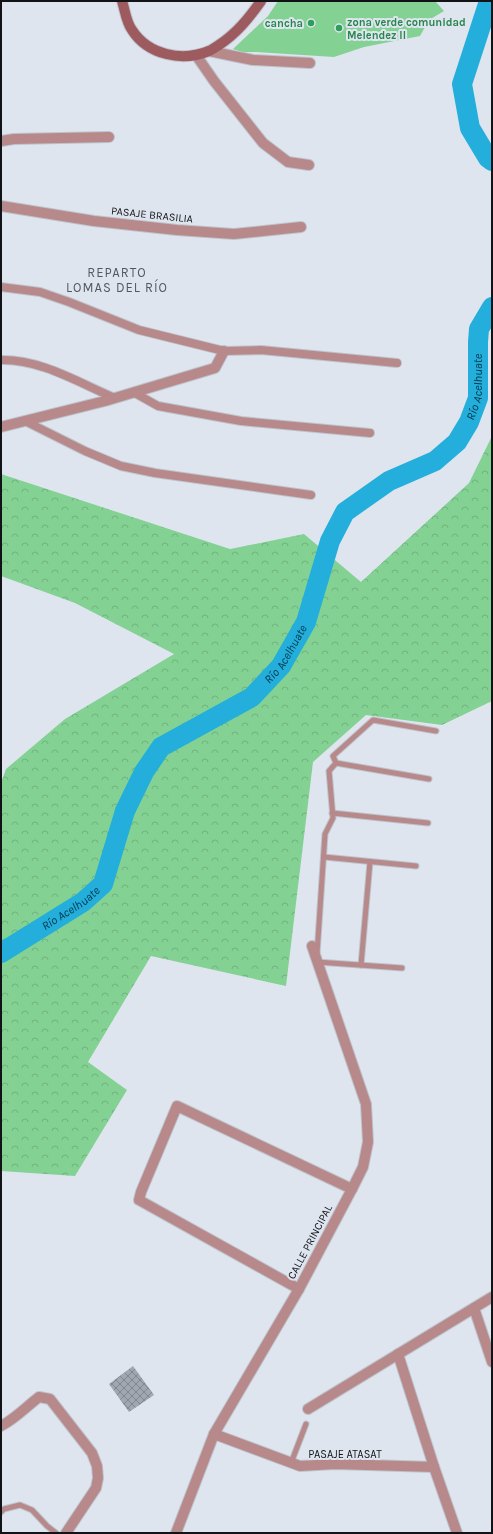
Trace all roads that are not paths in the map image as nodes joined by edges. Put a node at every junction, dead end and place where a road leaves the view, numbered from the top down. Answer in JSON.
{"nodes":[{"id":1,"x":122,"y":1,"type":"edge"},
{"id":2,"x":261,"y":1,"type":"edge"},
{"id":3,"x":209,"y":51,"type":"junction"},
{"id":4,"x":196,"y":55,"type":"junction"},
{"id":5,"x":310,"y":63,"type":"dead end"},
{"id":6,"x":110,"y":136,"type":"dead end"},
{"id":7,"x":1,"y":141,"type":"edge"},
{"id":8,"x":309,"y":164,"type":"dead end"},
{"id":9,"x":1,"y":206,"type":"edge"},
{"id":10,"x":301,"y":227,"type":"dead end"},
{"id":11,"x":1,"y":287,"type":"edge"},
{"id":12,"x":224,"y":351,"type":"junction"},
{"id":13,"x":1,"y":360,"type":"edge"},
{"id":14,"x":397,"y":363,"type":"dead end"},
{"id":15,"x":133,"y":392,"type":"junction"},
{"id":16,"x":115,"y":398,"type":"junction"},
{"id":17,"x":25,"y":421,"type":"junction"},
{"id":18,"x":1,"y":427,"type":"edge"},
{"id":19,"x":370,"y":433,"type":"dead end"},
{"id":20,"x":311,"y":494,"type":"dead end"},
{"id":21,"x":436,"y":731,"type":"dead end"},
{"id":22,"x":336,"y":763,"type":"junction"},
{"id":23,"x":429,"y":779,"type":"dead end"},
{"id":24,"x":332,"y":813,"type":"junction"},
{"id":25,"x":428,"y":823,"type":"dead end"},
{"id":26,"x":324,"y":857,"type":"junction"},
{"id":27,"x":370,"y":862,"type":"junction"},
{"id":28,"x":416,"y":866,"type":"dead end"},
{"id":29,"x":312,"y":946,"type":"dead end"},
{"id":30,"x":317,"y":962,"type":"junction"},
{"id":31,"x":361,"y":965,"type":"junction"},
{"id":32,"x":402,"y":968,"type":"dead end"},
{"id":33,"x":352,"y":1189,"type":"junction"},
{"id":34,"x":298,"y":1289,"type":"junction"},
{"id":35,"x":492,"y":1297,"type":"edge"},
{"id":36,"x":474,"y":1308,"type":"junction"},
{"id":37,"x":398,"y":1354,"type":"junction"},
{"id":38,"x":492,"y":1362,"type":"edge"},
{"id":39,"x":308,"y":1409,"type":"dead end"},
{"id":40,"x":306,"y":1424,"type":"dead end"},
{"id":41,"x":1,"y":1426,"type":"edge"},
{"id":42,"x":214,"y":1434,"type":"junction"},
{"id":43,"x":291,"y":1463,"type":"junction"},
{"id":44,"x":434,"y":1467,"type":"junction"},
{"id":45,"x":1,"y":1512,"type":"edge"},
{"id":46,"x":56,"y":1533,"type":"edge"},
{"id":47,"x":66,"y":1533,"type":"edge"},
{"id":48,"x":176,"y":1533,"type":"edge"},
{"id":49,"x":457,"y":1533,"type":"edge"}],
"edges":[{"from":1,"to":4,"type":"main road"},
{"from":2,"to":3,"type":"main road"},
{"from":3,"to":4,"type":"main road"},
{"from":3,"to":5,"type":"street"},
{"from":4,"to":8,"type":"street"},
{"from":6,"to":7,"type":"street"},
{"from":9,"to":10,"type":"street","name":"PASAJE BRASILIA"},
{"from":11,"to":12,"type":"street"},
{"from":12,"to":14,"type":"street"},
{"from":12,"to":15,"type":"street"},
{"from":13,"to":16,"type":"street"},
{"from":15,"to":16,"type":"street"},
{"from":15,"to":19,"type":"street"},
{"from":16,"to":17,"type":"street"},
{"from":17,"to":18,"type":"street"},
{"from":17,"to":20,"type":"street"},
{"from":21,"to":22,"type":"lane"},
{"from":22,"to":23,"type":"lane"},
{"from":22,"to":24,"type":"lane"},
{"from":24,"to":25,"type":"lane"},
{"from":24,"to":26,"type":"lane"},
{"from":26,"to":27,"type":"lane"},
{"from":26,"to":30,"type":"lane"},
{"from":27,"to":28,"type":"lane"},
{"from":27,"to":31,"type":"lane"},
{"from":29,"to":30,"type":"street","name":"CALLE PRINCIPAL"},
{"from":30,"to":31,"type":"lane"},
{"from":30,"to":33,"type":"street","name":"CALLE PRINCIPAL"},
{"from":31,"to":32,"type":"lane"},
{"from":33,"to":34,"type":"street","name":"CALLE PRINCIPAL"},
{"from":33,"to":34,"type":"street"},
{"from":34,"to":42,"type":"street","name":"CALLE PRINCIPAL"},
{"from":35,"to":36,"type":"street"},
{"from":36,"to":37,"type":"street"},
{"from":36,"to":38,"type":"street"},
{"from":37,"to":39,"type":"street"},
{"from":37,"to":44,"type":"street"},
{"from":40,"to":43,"type":"lane"},
{"from":41,"to":47,"type":"street"},
{"from":42,"to":43,"type":"street","name":"PASAJE ATASAT"},
{"from":42,"to":48,"type":"street","name":"CALLE PRINCIPAL"},
{"from":43,"to":44,"type":"street","name":"PASAJE ATASAT"},
{"from":44,"to":49,"type":"street"},
{"from":45,"to":46,"type":"lane"}]}
